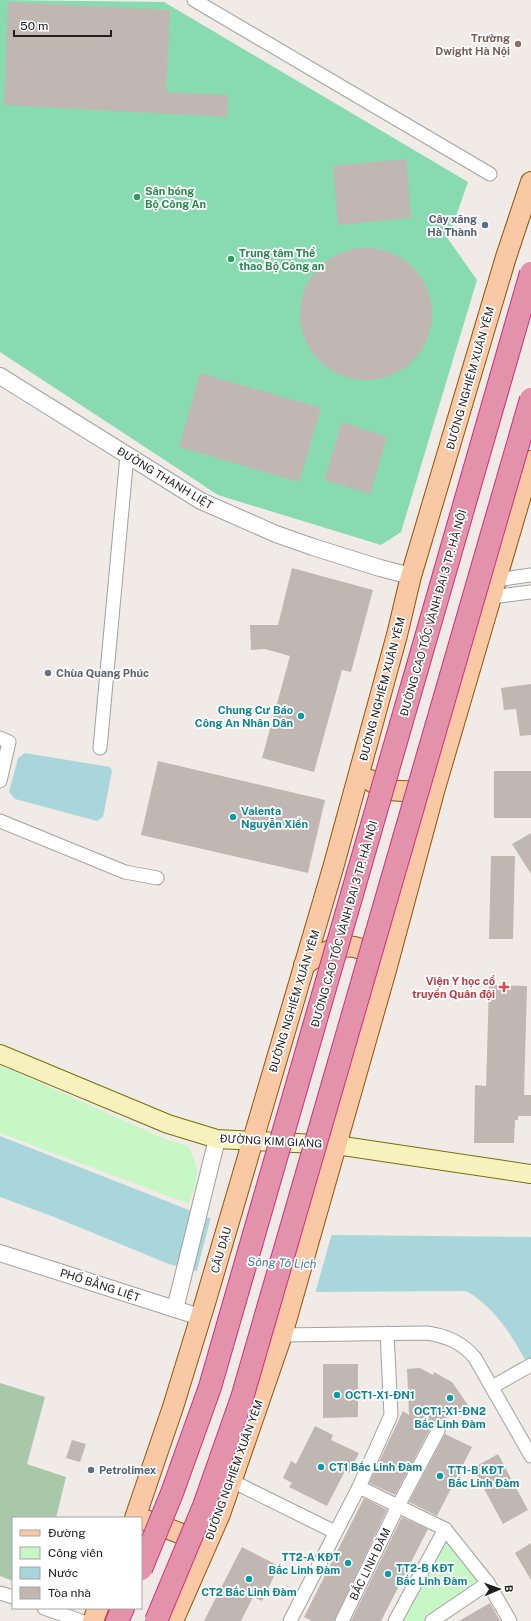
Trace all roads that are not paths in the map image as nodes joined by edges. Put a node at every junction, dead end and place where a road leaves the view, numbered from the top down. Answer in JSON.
{"nodes":[{"id":1,"x":194,"y":0,"type":"edge"},
{"id":2,"x":490,"y":174,"type":"dead end"},
{"id":3,"x":531,"y":182,"type":"edge"},
{"id":4,"x":531,"y":274,"type":"edge"},
{"id":5,"x":0,"y":376,"type":"edge"},
{"id":6,"x":531,"y":399,"type":"edge"},
{"id":7,"x":127,"y":455,"type":"junction"},
{"id":8,"x":531,"y":461,"type":"edge"},
{"id":9,"x":531,"y":575,"type":"edge"},
{"id":10,"x":411,"y":576,"type":"junction"},
{"id":11,"x":493,"y":589,"type":"junction"},
{"id":12,"x":531,"y":592,"type":"edge"},
{"id":13,"x":0,"y":738,"type":"edge"},
{"id":14,"x":100,"y":748,"type":"dead end"},
{"id":15,"x":361,"y":770,"type":"junction"},
{"id":16,"x":0,"y":781,"type":"edge"},
{"id":17,"x":436,"y":788,"type":"junction"},
{"id":18,"x":0,"y":821,"type":"edge"},
{"id":19,"x":157,"y":878,"type":"dead end"},
{"id":20,"x":304,"y":965,"type":"junction"},
{"id":21,"x":386,"y":970,"type":"junction"},
{"id":22,"x":0,"y":1054,"type":"edge"},
{"id":23,"x":217,"y":1139,"type":"junction"},
{"id":24,"x":253,"y":1140,"type":"junction"},
{"id":25,"x":336,"y":1145,"type":"junction"},
{"id":26,"x":531,"y":1174,"type":"edge"},
{"id":27,"x":236,"y":1197,"type":"joint"},
{"id":28,"x":0,"y":1253,"type":"edge"},
{"id":29,"x":177,"y":1302,"type":"junction"},
{"id":30,"x":203,"y":1310,"type":"junction"},
{"id":31,"x":387,"y":1332,"type":"junction"},
{"id":32,"x":282,"y":1335,"type":"junction"},
{"id":33,"x":525,"y":1368,"type":"edge"},
{"id":34,"x":492,"y":1387,"type":"junction"},
{"id":35,"x":438,"y":1431,"type":"dead end"},
{"id":36,"x":531,"y":1456,"type":"edge"},
{"id":37,"x":232,"y":1481,"type":"junction"},
{"id":38,"x":359,"y":1487,"type":"junction"},
{"id":39,"x":398,"y":1506,"type":"junction"},
{"id":40,"x":138,"y":1517,"type":"edge"},
{"id":41,"x":142,"y":1519,"type":"edge"},
{"id":42,"x":445,"y":1529,"type":"junction"},
{"id":43,"x":335,"y":1532,"type":"junction"},
{"id":44,"x":207,"y":1543,"type":"junction"},
{"id":45,"x":142,"y":1567,"type":"edge"},
{"id":46,"x":488,"y":1584,"type":"junction"},
{"id":47,"x":0,"y":1593,"type":"edge"},
{"id":48,"x":12,"y":1597,"type":"edge"},
{"id":49,"x":47,"y":1609,"type":"edge"},
{"id":50,"x":98,"y":1609,"type":"edge"},
{"id":51,"x":123,"y":1609,"type":"edge"},
{"id":52,"x":294,"y":1620,"type":"edge"},
{"id":53,"x":81,"y":1621,"type":"edge"},
{"id":54,"x":93,"y":1621,"type":"edge"},
{"id":55,"x":117,"y":1621,"type":"edge"},
{"id":56,"x":156,"y":1621,"type":"edge"},
{"id":57,"x":173,"y":1621,"type":"edge"},
{"id":58,"x":342,"y":1621,"type":"edge"},
{"id":59,"x":395,"y":1621,"type":"edge"},
{"id":60,"x":432,"y":1621,"type":"edge"},
{"id":61,"x":510,"y":1621,"type":"edge"}],
"edges":[{"from":1,"to":2,"type":"street"},
{"from":3,"to":10,"type":"main road","name":"ĐƯỜNG NGHIÊM XUÂN YÊM"},
{"from":4,"to":45,"type":"highway","name":"ĐƯỜNG CAO TỐC VÀNH ĐAI 3 TP. HÀ NỘI","bridge":true},
{"from":5,"to":7,"type":"street","name":"ĐƯỜNG THANH LIỆT"},
{"from":6,"to":56,"type":"highway","bridge":true},
{"from":7,"to":10,"type":"street","name":"ĐƯỜNG THANH LIỆT"},
{"from":7,"to":14,"type":"street"},
{"from":8,"to":11,"type":"main road"},
{"from":9,"to":11,"type":"street"},
{"from":10,"to":15,"type":"main road","name":"ĐƯỜNG NGHIÊM XUÂN YÊM"},
{"from":11,"to":12,"type":"street"},
{"from":11,"to":17,"type":"main road"},
{"from":13,"to":16,"type":"street"},
{"from":15,"to":17,"type":"main road"},
{"from":15,"to":20,"type":"main road","name":"ĐƯỜNG NGHIÊM XUÂN YÊM"},
{"from":17,"to":21,"type":"main road"},
{"from":18,"to":19,"type":"street"},
{"from":20,"to":21,"type":"main road"},
{"from":20,"to":24,"type":"main road","name":"ĐƯỜNG NGHIÊM XUÂN YÊM"},
{"from":21,"to":25,"type":"main road"},
{"from":22,"to":23,"type":"main road","name":"ĐƯỜNG KIM GIANG"},
{"from":23,"to":24,"type":"main road","name":"ĐƯỜNG KIM GIANG"},
{"from":23,"to":29,"type":"street"},
{"from":24,"to":25,"type":"main road","name":"ĐƯỜNG KIM GIANG"},
{"from":24,"to":27,"type":"main road","name":"ĐƯỜNG NGHIÊM XUÂN YÊM"},
{"from":25,"to":26,"type":"main road","name":"ĐƯỜNG KIM GIANG"},
{"from":25,"to":32,"type":"main road","name":"ĐƯỜNG NGHIÊM XUÂN YÊM"},
{"from":27,"to":30,"type":"main road","name":"CẦU DẬU"},
{"from":28,"to":29,"type":"street","name":"PHỐ BẰNG LIỆT"},
{"from":29,"to":30,"type":"street","name":"PHỐ BẰNG LIỆT"},
{"from":30,"to":40,"type":"main road"},
{"from":31,"to":32,"type":"street"},
{"from":31,"to":34,"type":"street"},
{"from":31,"to":38,"type":"street"},
{"from":32,"to":37,"type":"main road","name":"ĐƯỜNG NGHIÊM XUÂN YÊM"},
{"from":33,"to":34,"type":"street"},
{"from":34,"to":36,"type":"street"},
{"from":35,"to":39,"type":"street","name":"BẮC LINH ĐÀM"},
{"from":37,"to":43,"type":"street"},
{"from":37,"to":44,"type":"main road","name":"ĐƯỜNG NGHIÊM XUÂN YÊM"},
{"from":38,"to":39,"type":"street"},
{"from":38,"to":43,"type":"street"},
{"from":39,"to":42,"type":"street"},
{"from":39,"to":58,"type":"street","name":"BẮC LINH ĐÀM"},
{"from":41,"to":44,"type":"main road"},
{"from":42,"to":46,"type":"street"},
{"from":42,"to":59,"type":"street"},
{"from":43,"to":52,"type":"street"},
{"from":44,"to":57,"type":"main road","name":"ĐƯỜNG NGHIÊM XUÂN YÊM"},
{"from":46,"to":60,"type":"street"},
{"from":46,"to":61,"type":"street"},
{"from":47,"to":48,"type":"street"},
{"from":49,"to":53,"type":"street"},
{"from":50,"to":54,"type":"main road"},
{"from":51,"to":55,"type":"highway"}]}
